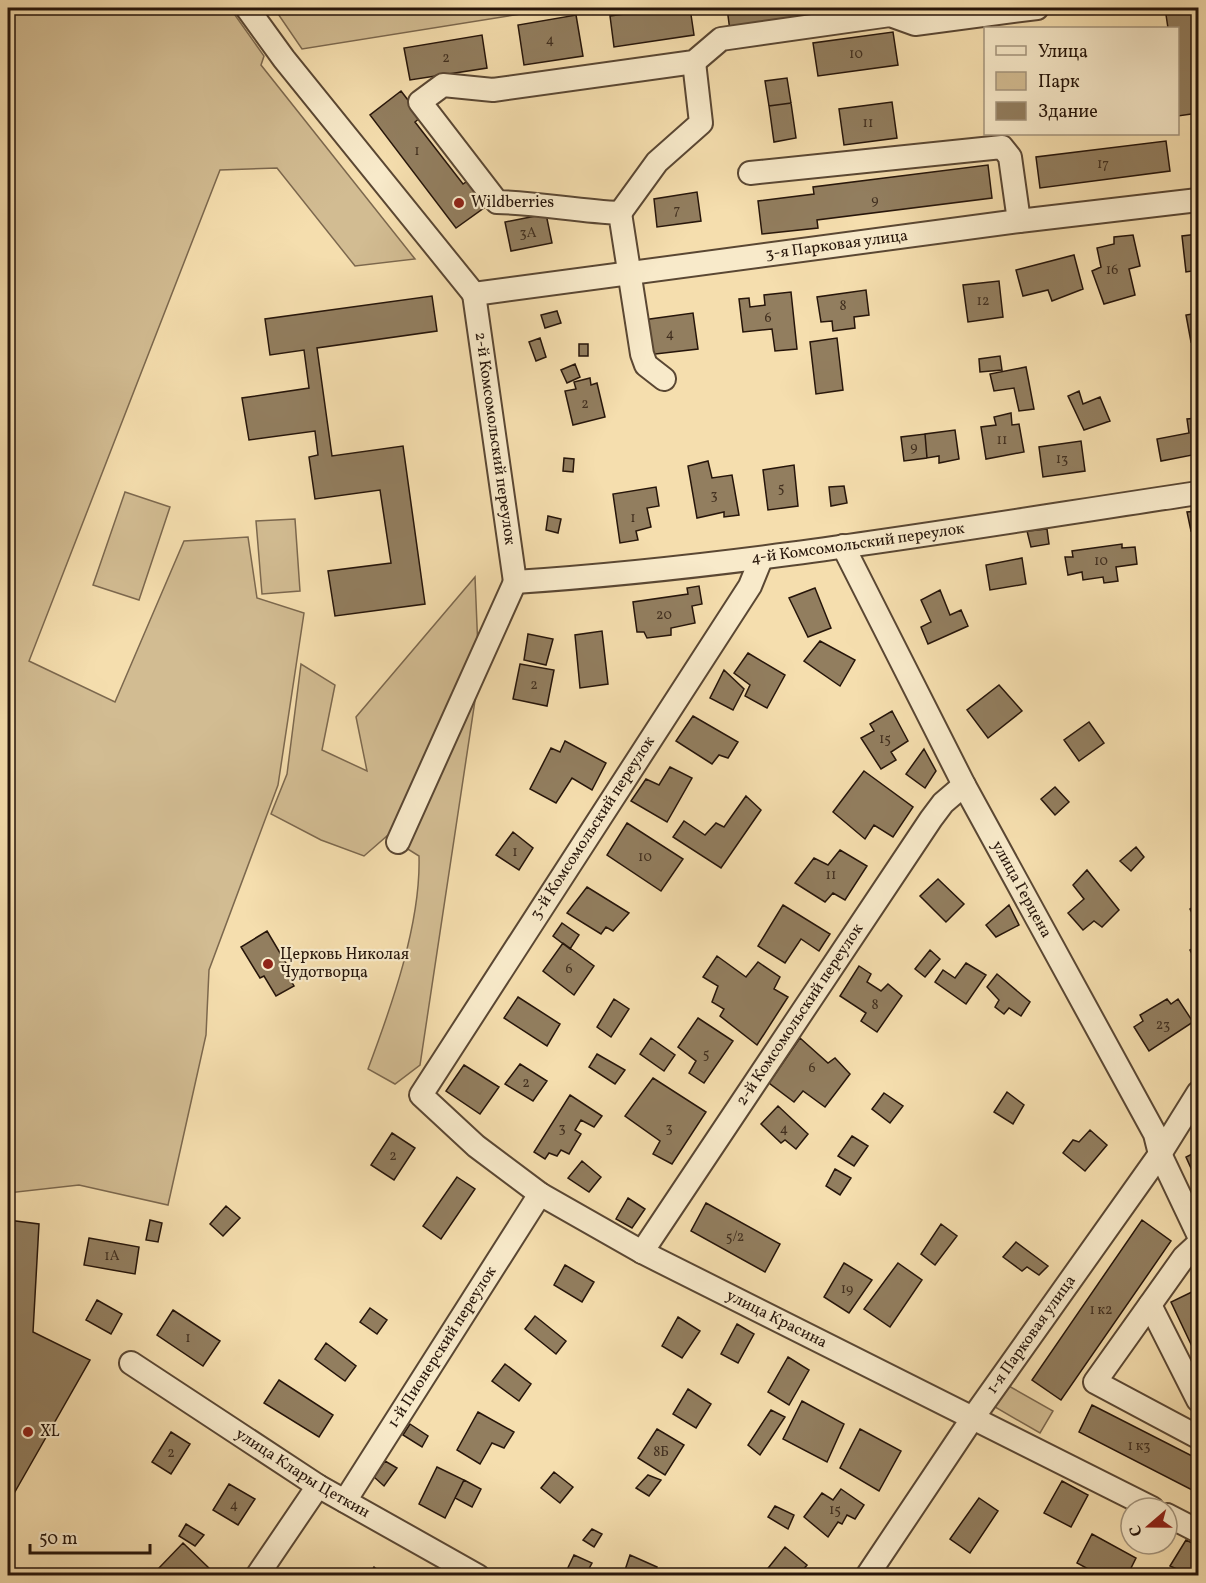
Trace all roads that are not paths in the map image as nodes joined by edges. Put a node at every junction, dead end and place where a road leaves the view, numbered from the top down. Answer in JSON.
{"nodes":[{"id":1,"x":248,"y":8,"type":"edge"},
{"id":2,"x":1037,"y":8,"type":"edge"},
{"id":3,"x":694,"y":62,"type":"junction"},
{"id":4,"x":750,"y":173,"type":"dead end"},
{"id":5,"x":1198,"y":200,"type":"edge"},
{"id":6,"x":620,"y":213,"type":"junction"},
{"id":7,"x":1019,"y":221,"type":"junction"},
{"id":8,"x":630,"y":272,"type":"junction"},
{"id":9,"x":474,"y":294,"type":"junction"},
{"id":10,"x":664,"y":379,"type":"dead end"},
{"id":11,"x":1198,"y":493,"type":"edge"},
{"id":12,"x":843,"y":546,"type":"junction"},
{"id":13,"x":760,"y":559,"type":"junction"},
{"id":14,"x":515,"y":582,"type":"junction"},
{"id":15,"x":964,"y":785,"type":"junction"},
{"id":16,"x":398,"y":842,"type":"dead end"},
{"id":17,"x":1198,"y":1093,"type":"edge"},
{"id":18,"x":421,"y":1095,"type":"joint"},
{"id":19,"x":1160,"y":1154,"type":"junction"},
{"id":20,"x":540,"y":1194,"type":"junction"},
{"id":21,"x":1198,"y":1234,"type":"edge"},
{"id":22,"x":1198,"y":1244,"type":"edge"},
{"id":23,"x":642,"y":1251,"type":"junction"},
{"id":24,"x":1150,"y":1305,"type":"junction"},
{"id":25,"x":131,"y":1363,"type":"dead end"},
{"id":26,"x":1198,"y":1400,"type":"edge"},
{"id":27,"x":972,"y":1419,"type":"junction"},
{"id":28,"x":1198,"y":1437,"type":"edge"},
{"id":29,"x":318,"y":1486,"type":"junction"},
{"id":30,"x":1128,"y":1496,"type":"edge"},
{"id":31,"x":345,"y":1501,"type":"junction"},
{"id":32,"x":1179,"y":1521,"type":"edge"},
{"id":33,"x":1198,"y":1531,"type":"edge"},
{"id":34,"x":472,"y":1574,"type":"edge"},
{"id":35,"x":257,"y":1575,"type":"edge"},
{"id":36,"x":867,"y":1575,"type":"edge"}],
"edges":[{"from":1,"to":9,"type":"street"},
{"from":2,"to":3,"type":"street"},
{"from":3,"to":6,"type":"street"},
{"from":3,"to":6,"type":"street"},
{"from":4,"to":7,"type":"street"},
{"from":5,"to":7,"type":"street","name":"3-я Парковая улица"},
{"from":6,"to":8,"type":"street"},
{"from":7,"to":8,"type":"street","name":"3-я Парковая улица"},
{"from":8,"to":9,"type":"street","name":"3-я Парковая улица"},
{"from":8,"to":10,"type":"street"},
{"from":9,"to":14,"type":"street","name":"2-й Комсомольский переулок"},
{"from":11,"to":12,"type":"street","name":"4-й Комсомольский переулок"},
{"from":12,"to":13,"type":"street","name":"4-й Комсомольский переулок"},
{"from":12,"to":15,"type":"street","name":"улица Герцена"},
{"from":13,"to":14,"type":"street","name":"4-й Комсомольский переулок"},
{"from":13,"to":18,"type":"street","name":"3-й Комсомольский переулок"},
{"from":14,"to":16,"type":"street"},
{"from":15,"to":19,"type":"street","name":"улица Герцена"},
{"from":15,"to":23,"type":"street","name":"2-й Комсомольский переулок"},
{"from":17,"to":19,"type":"street","name":"1-я Парковая улица"},
{"from":18,"to":20,"type":"street","name":"улица Красина"},
{"from":19,"to":21,"type":"street","name":"улица Герцена"},
{"from":19,"to":27,"type":"street","name":"1-я Парковая улица"},
{"from":20,"to":23,"type":"street","name":"улица Красина"},
{"from":20,"to":31,"type":"street","name":"1-й Пионерский переулок"},
{"from":22,"to":24,"type":"street"},
{"from":23,"to":27,"type":"street","name":"улица Красина"},
{"from":24,"to":26,"type":"street"},
{"from":24,"to":28,"type":"street"},
{"from":25,"to":29,"type":"street","name":"улица Клары Цеткин"},
{"from":27,"to":30,"type":"street","name":"улица Красина"},
{"from":27,"to":36,"type":"street","name":"1-я Парковая улица"},
{"from":29,"to":31,"type":"street","name":"улица Клары Цеткин"},
{"from":29,"to":35,"type":"street"},
{"from":31,"to":34,"type":"street","name":"улица Клары Цеткин"},
{"from":32,"to":33,"type":"street"}]}
